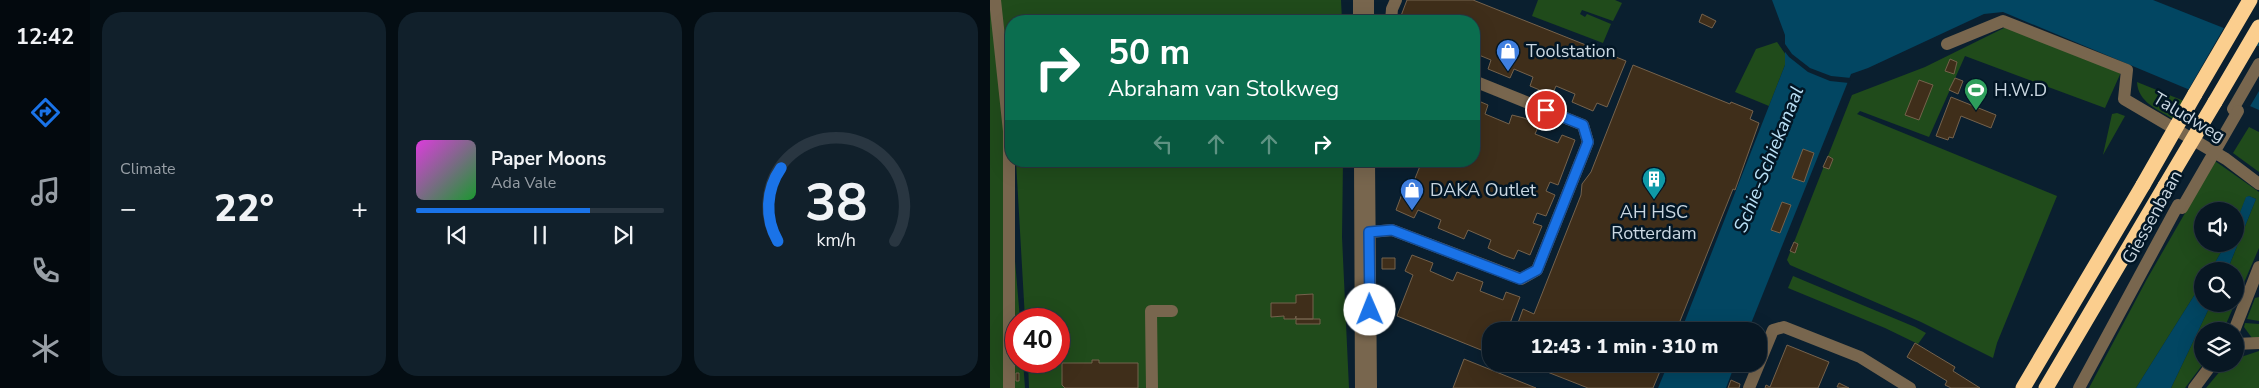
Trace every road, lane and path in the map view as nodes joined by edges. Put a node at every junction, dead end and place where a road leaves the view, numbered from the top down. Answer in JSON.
{"nodes":[{"id":1,"x":994,"y":0,"type":"edge"},
{"id":2,"x":1359,"y":0,"type":"edge"},
{"id":3,"x":1368,"y":0,"type":"edge"},
{"id":4,"x":1396,"y":0,"type":"edge"},
{"id":5,"x":2250,"y":0,"type":"edge"},
{"id":6,"x":1359,"y":15,"type":"edge"},
{"id":7,"x":1368,"y":15,"type":"edge"},
{"id":8,"x":1392,"y":15,"type":"edge"},
{"id":9,"x":2259,"y":27,"type":"edge"},
{"id":10,"x":1947,"y":44,"type":"dead end"},
{"id":11,"x":2259,"y":64,"type":"edge"},
{"id":12,"x":2259,"y":74,"type":"edge"},
{"id":13,"x":1480,"y":83,"type":"edge"},
{"id":14,"x":1005,"y":90,"type":"edge"},
{"id":15,"x":1010,"y":167,"type":"edge"},
{"id":16,"x":1360,"y":167,"type":"edge"},
{"id":17,"x":1369,"y":167,"type":"edge"},
{"id":18,"x":2259,"y":184,"type":"edge"},
{"id":19,"x":2180,"y":207,"type":"junction"},
{"id":20,"x":1365,"y":233,"type":"junction"},
{"id":21,"x":2259,"y":267,"type":"edge"},
{"id":22,"x":1172,"y":311,"type":"dead end"},
{"id":23,"x":2238,"y":322,"type":"edge"},
{"id":24,"x":2259,"y":343,"type":"edge"},
{"id":25,"x":2244,"y":344,"type":"edge"},
{"id":26,"x":2069,"y":349,"type":"junction"},
{"id":27,"x":2206,"y":372,"type":"edge"},
{"id":28,"x":1009,"y":388,"type":"edge"},
{"id":29,"x":1152,"y":388,"type":"edge"},
{"id":30,"x":1361,"y":388,"type":"edge"},
{"id":31,"x":1371,"y":388,"type":"edge"},
{"id":32,"x":1749,"y":388,"type":"edge"},
{"id":33,"x":1910,"y":388,"type":"edge"},
{"id":34,"x":2023,"y":388,"type":"edge"},
{"id":35,"x":2046,"y":388,"type":"edge"},
{"id":36,"x":2052,"y":388,"type":"edge"},
{"id":37,"x":2078,"y":388,"type":"edge"},
{"id":38,"x":2086,"y":388,"type":"edge"},
{"id":39,"x":2194,"y":388,"type":"edge"}],
"edges":[{"from":1,"to":14,"type":"street"},
{"from":2,"to":6,"type":"street"},
{"from":3,"to":7,"type":"street"},
{"from":4,"to":8,"type":"street"},
{"from":5,"to":34,"type":"highway","bridge":true},
{"from":9,"to":26,"type":"highway","bridge":true},
{"from":10,"to":18,"type":"street","name":"Taludweg"},
{"from":11,"to":19,"type":"street","name":"Giessenbaan"},
{"from":12,"to":19,"type":"street","name":"Giessenbaan","bridge":true},
{"from":13,"to":20,"type":"street"},
{"from":15,"to":28,"type":"street"},
{"from":16,"to":20,"type":"street"},
{"from":17,"to":20,"type":"street"},
{"from":19,"to":37,"type":"street","name":"Giessenbaan"},
{"from":19,"to":38,"type":"street","name":"Giessenbaan"},
{"from":20,"to":30,"type":"street"},
{"from":20,"to":31,"type":"street"},
{"from":21,"to":23,"type":"street"},
{"from":22,"to":29,"type":"street"},
{"from":24,"to":25,"type":"street"},
{"from":26,"to":35,"type":"highway"},
{"from":26,"to":36,"type":"highway"},
{"from":27,"to":39,"type":"street"},
{"from":32,"to":33,"type":"street"}]}
